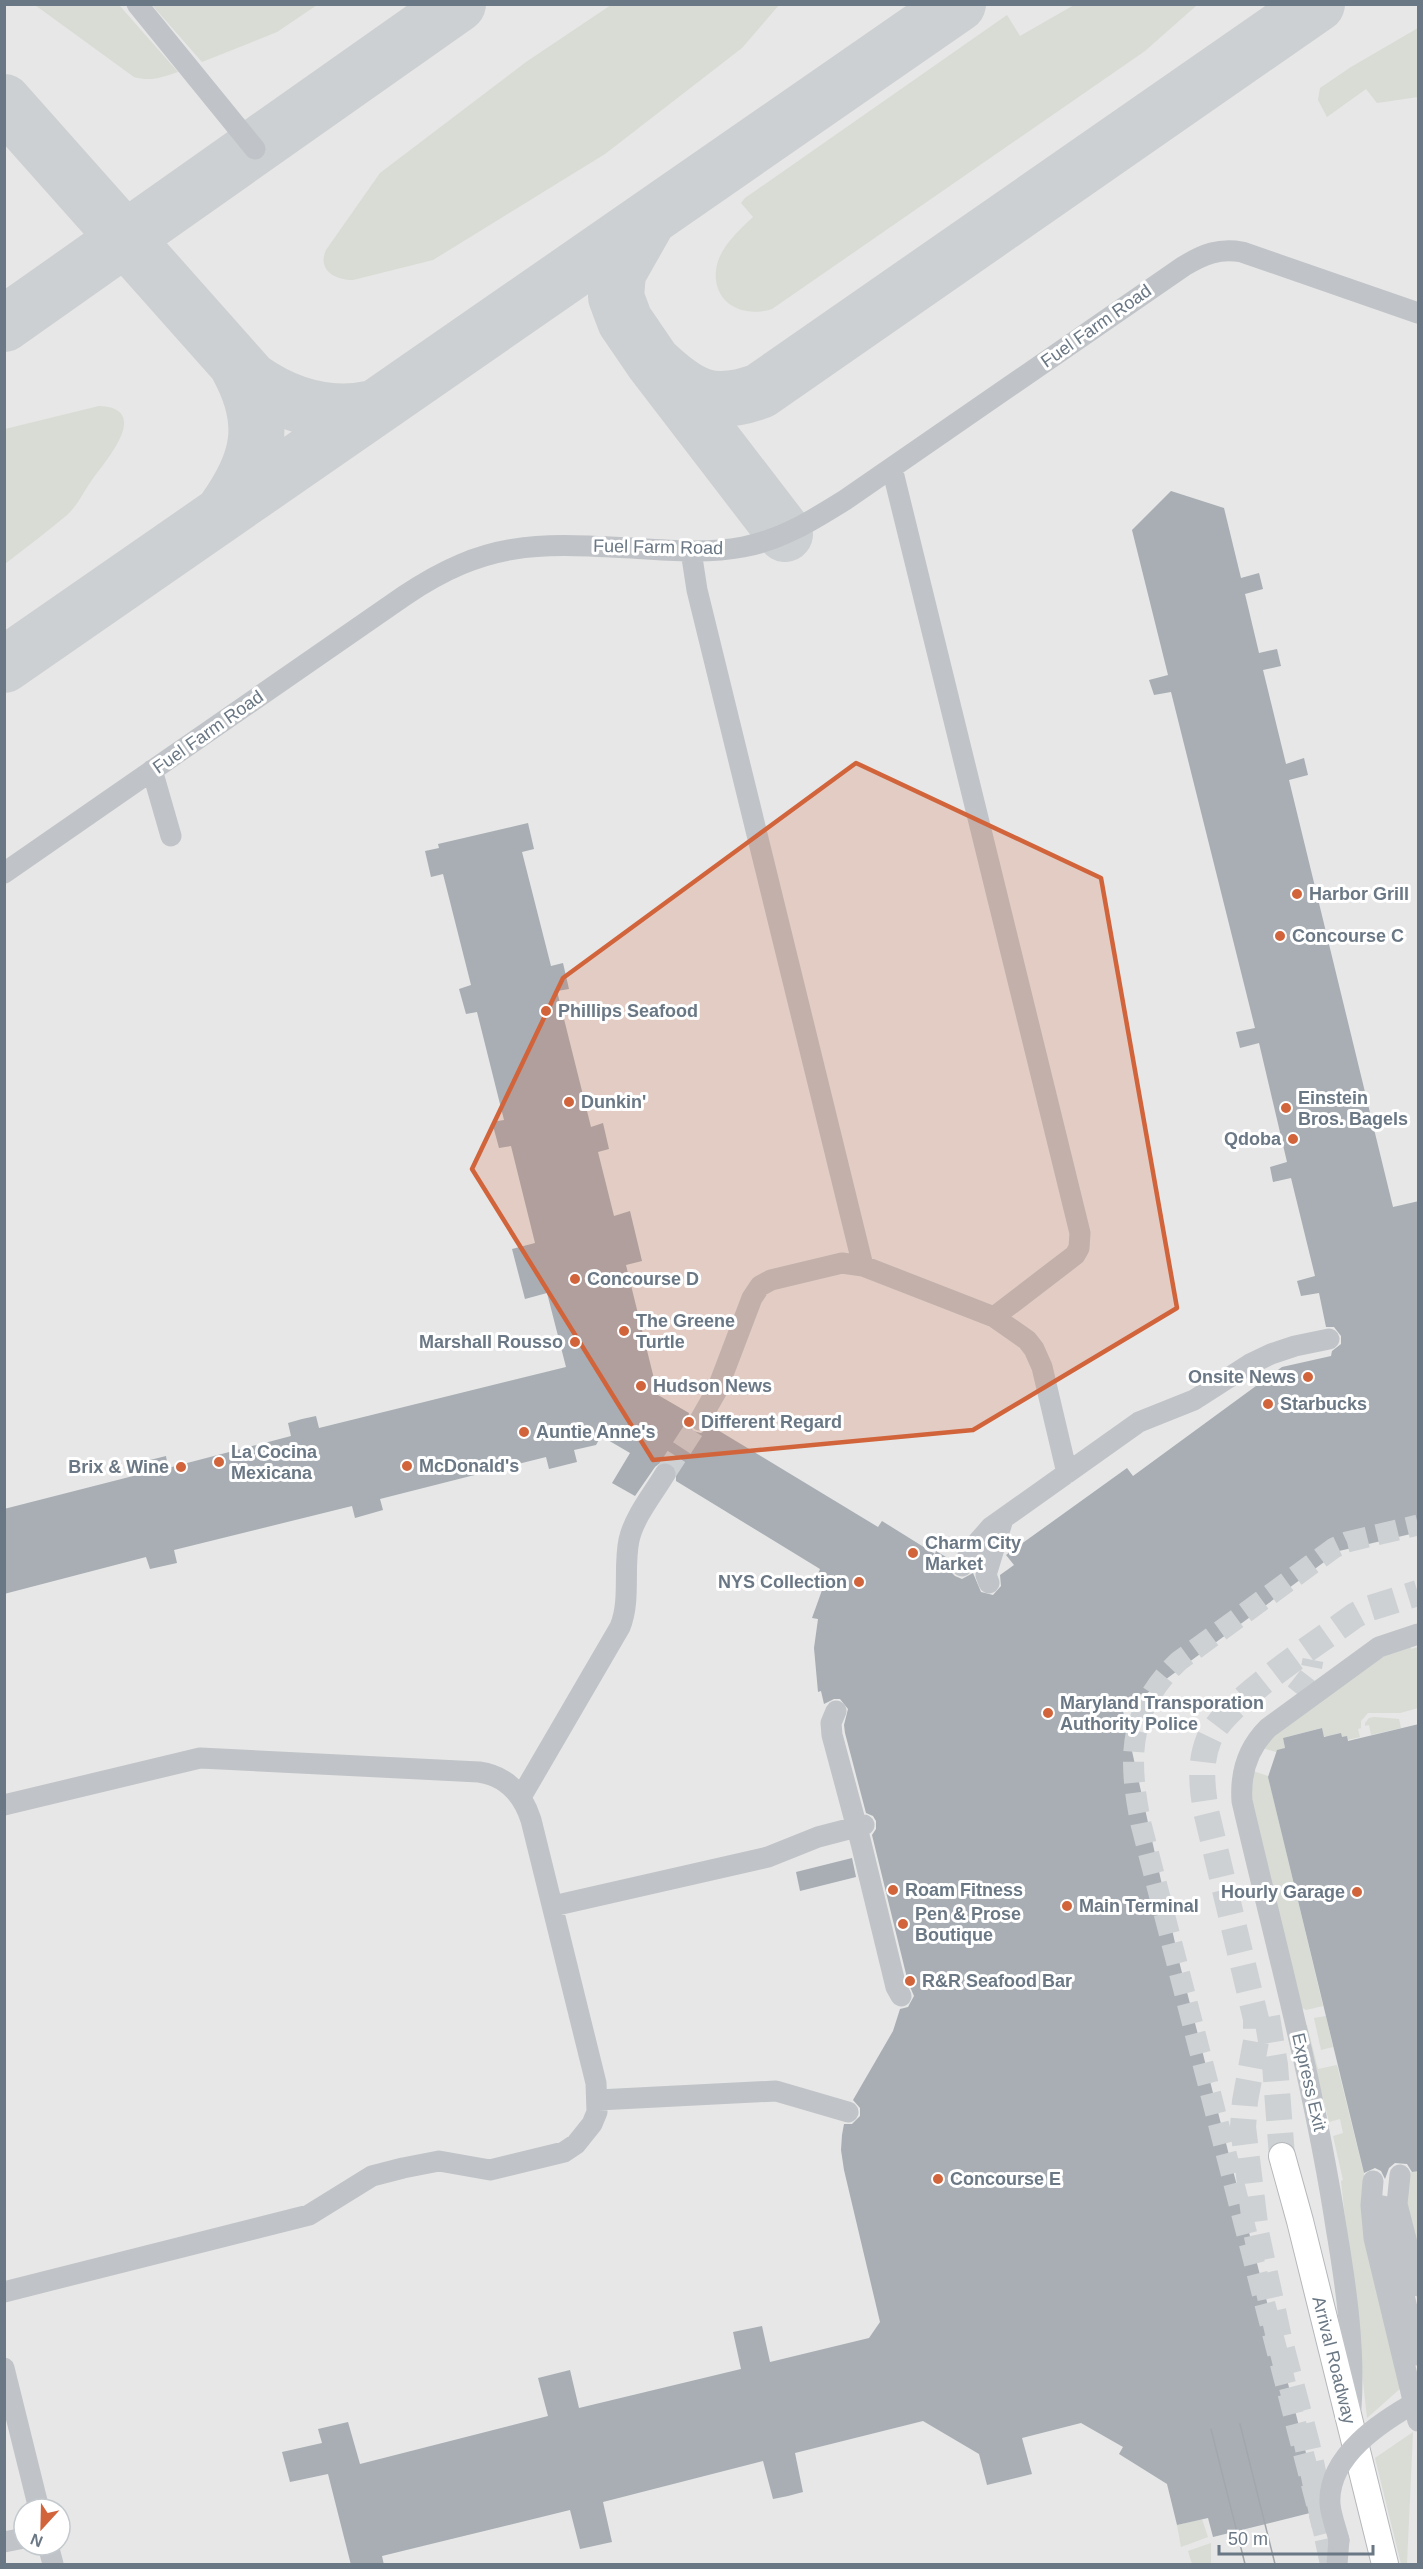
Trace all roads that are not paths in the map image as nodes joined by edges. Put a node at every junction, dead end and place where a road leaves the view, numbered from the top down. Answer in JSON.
{"nodes":[{"id":1,"x":137,"y":4,"type":"edge"},
{"id":2,"x":255,"y":149,"type":"dead end"},
{"id":3,"x":1419,"y":313,"type":"edge"},
{"id":4,"x":892,"y":468,"type":"junction"},
{"id":5,"x":691,"y":551,"type":"junction"},
{"id":6,"x":152,"y":770,"type":"junction"},
{"id":7,"x":171,"y":836,"type":"dead end"},
{"id":8,"x":4,"y":873,"type":"edge"},
{"id":9,"x":862,"y":1266,"type":"junction"},
{"id":10,"x":994,"y":1317,"type":"junction"},
{"id":11,"x":1329,"y":1339,"type":"dead end"},
{"id":12,"x":700,"y":1420,"type":"tunnel mouth"},
{"id":13,"x":1067,"y":1473,"type":"junction"},
{"id":14,"x":665,"y":1474,"type":"tunnel mouth"},
{"id":15,"x":1003,"y":1519,"type":"junction"},
{"id":16,"x":962,"y":1566,"type":"dead end"},
{"id":17,"x":988,"y":1583,"type":"dead end"},
{"id":18,"x":1419,"y":1634,"type":"edge"},
{"id":19,"x":1296,"y":1693,"type":"tunnel mouth"},
{"id":20,"x":836,"y":1711,"type":"dead end"},
{"id":21,"x":1252,"y":1747,"type":"junction"},
{"id":22,"x":521,"y":1797,"type":"junction"},
{"id":23,"x":4,"y":1805,"type":"edge"},
{"id":24,"x":860,"y":1826,"type":"junction"},
{"id":25,"x":553,"y":1906,"type":"junction"},
{"id":26,"x":901,"y":1996,"type":"dead end"},
{"id":27,"x":598,"y":2100,"type":"junction"},
{"id":28,"x":848,"y":2112,"type":"dead end"},
{"id":29,"x":1282,"y":2156,"type":"tunnel mouth"},
{"id":30,"x":1386,"y":2179,"type":"junction"},
{"id":31,"x":1419,"y":2286,"type":"edge"},
{"id":32,"x":4,"y":2292,"type":"edge"},
{"id":33,"x":1419,"y":2355,"type":"edge"},
{"id":34,"x":4,"y":2368,"type":"edge"},
{"id":35,"x":1419,"y":2401,"type":"edge"},
{"id":36,"x":1419,"y":2421,"type":"edge"},
{"id":37,"x":1350,"y":2424,"type":"junction"},
{"id":38,"x":36,"y":2497,"type":"edge"},
{"id":39,"x":1337,"y":2565,"type":"edge"},
{"id":40,"x":1385,"y":2565,"type":"edge"}],
"edges":[{"from":1,"to":2,"type":"street"},
{"from":3,"to":4,"type":"street","name":"Fuel Farm Road"},
{"from":4,"to":5,"type":"street","name":"Fuel Farm Road"},
{"from":4,"to":10,"type":"street"},
{"from":5,"to":6,"type":"street","name":"Fuel Farm Road"},
{"from":5,"to":9,"type":"street"},
{"from":6,"to":7,"type":"street"},
{"from":6,"to":8,"type":"street","name":"Fuel Farm Road"},
{"from":9,"to":10,"type":"street"},
{"from":9,"to":12,"type":"street"},
{"from":10,"to":13,"type":"street"},
{"from":11,"to":13,"type":"street"},
{"from":13,"to":15,"type":"street"},
{"from":14,"to":22,"type":"street"},
{"from":15,"to":16,"type":"street"},
{"from":15,"to":17,"type":"street"},
{"from":18,"to":21,"type":"street","name":"Express Exit"},
{"from":19,"to":21,"type":"street","name":"Express Exit"},
{"from":20,"to":24,"type":"street"},
{"from":21,"to":37,"type":"street","name":"Express Exit"},
{"from":22,"to":23,"type":"street"},
{"from":22,"to":25,"type":"street"},
{"from":24,"to":25,"type":"street"},
{"from":24,"to":26,"type":"street"},
{"from":25,"to":27,"type":"street"},
{"from":27,"to":28,"type":"street"},
{"from":27,"to":32,"type":"street"},
{"from":29,"to":37,"type":"main road","name":"Arrival Roadway"},
{"from":30,"to":31,"type":"street"},
{"from":30,"to":33,"type":"street"},
{"from":30,"to":36,"type":"street"},
{"from":34,"to":38,"type":"street"},
{"from":35,"to":39,"type":"street","bridge":true},
{"from":37,"to":40,"type":"main road","name":"Arrival Roadway"}]}
